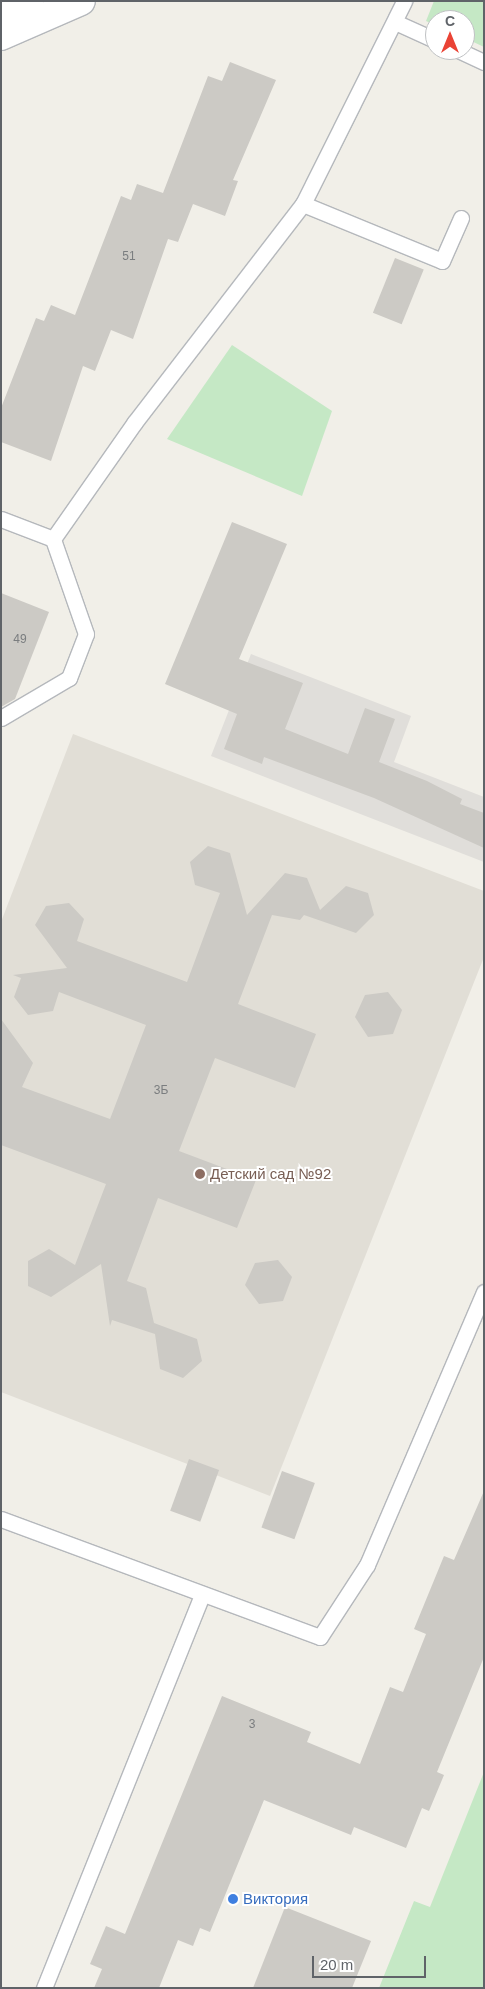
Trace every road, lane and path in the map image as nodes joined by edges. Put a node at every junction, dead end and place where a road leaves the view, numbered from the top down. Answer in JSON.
{"nodes":[{"id":1,"x":29,"y":1,"type":"edge"},
{"id":2,"x":81,"y":1,"type":"edge"},
{"id":3,"x":404,"y":1,"type":"edge"},
{"id":4,"x":1,"y":7,"type":"edge"},
{"id":5,"x":395,"y":22,"type":"junction"},
{"id":6,"x":1,"y":36,"type":"edge"},
{"id":7,"x":425,"y":36,"type":"edge"},
{"id":8,"x":303,"y":204,"type":"junction"},
{"id":9,"x":461,"y":218,"type":"dead end"},
{"id":10,"x":1,"y":519,"type":"edge"},
{"id":11,"x":53,"y":539,"type":"junction"},
{"id":12,"x":5,"y":715,"type":"edge"},
{"id":13,"x":484,"y":1292,"type":"edge"},
{"id":14,"x":1,"y":1519,"type":"edge"},
{"id":15,"x":202,"y":1594,"type":"junction"},
{"id":16,"x":44,"y":1988,"type":"edge"}],
"edges":[{"from":1,"to":4,"type":"street"},
{"from":2,"to":6,"type":"street"},
{"from":3,"to":5,"type":"lane"},
{"from":5,"to":7,"type":"lane"},
{"from":5,"to":8,"type":"lane"},
{"from":8,"to":9,"type":"lane"},
{"from":8,"to":11,"type":"lane"},
{"from":10,"to":11,"type":"lane"},
{"from":11,"to":12,"type":"lane"},
{"from":13,"to":15,"type":"lane"},
{"from":14,"to":15,"type":"lane"},
{"from":15,"to":16,"type":"lane"}]}
